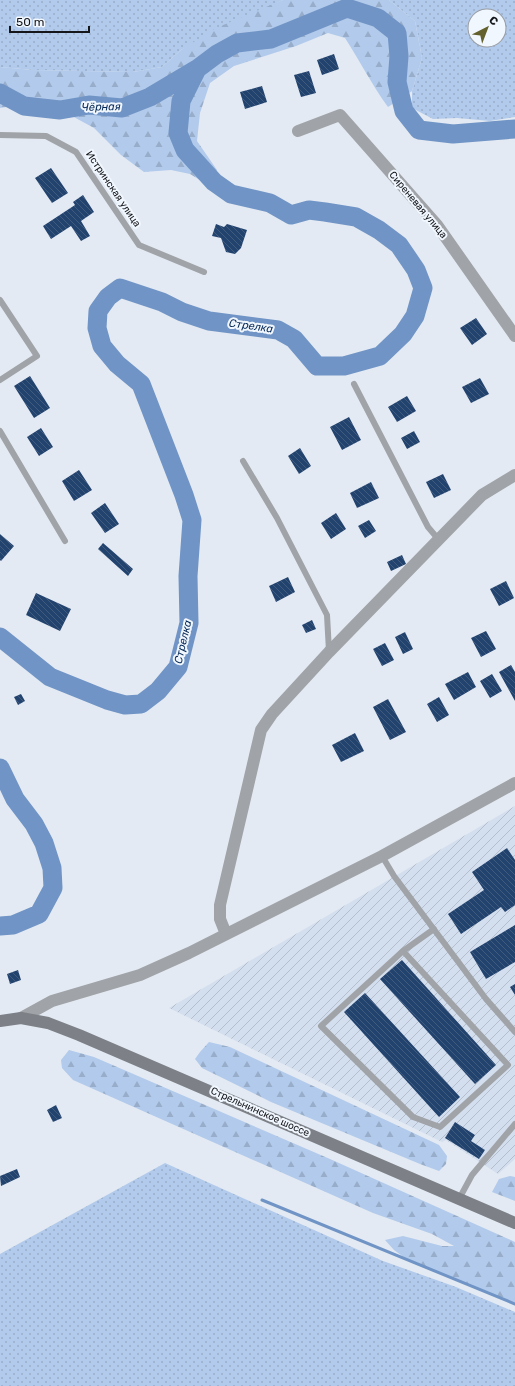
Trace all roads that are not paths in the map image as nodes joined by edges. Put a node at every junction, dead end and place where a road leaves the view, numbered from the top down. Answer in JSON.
{"nodes":[{"id":1,"x":298,"y":131,"type":"dead end"},
{"id":2,"x":0,"y":135,"type":"edge"},
{"id":3,"x":204,"y":272,"type":"dead end"},
{"id":4,"x":0,"y":300,"type":"edge"},
{"id":5,"x":515,"y":336,"type":"edge"},
{"id":6,"x":0,"y":380,"type":"edge"},
{"id":7,"x":354,"y":384,"type":"dead end"},
{"id":8,"x":0,"y":431,"type":"edge"},
{"id":9,"x":243,"y":461,"type":"dead end"},
{"id":10,"x":515,"y":476,"type":"edge"},
{"id":11,"x":66,"y":540,"type":"dead end"},
{"id":12,"x":439,"y":540,"type":"junction"},
{"id":13,"x":329,"y":652,"type":"junction"},
{"id":14,"x":515,"y":783,"type":"edge"},
{"id":15,"x":382,"y":856,"type":"junction"},
{"id":16,"x":434,"y":929,"type":"junction"},
{"id":17,"x":226,"y":934,"type":"junction"},
{"id":18,"x":403,"y":951,"type":"junction"},
{"id":19,"x":21,"y":1018,"type":"junction"},
{"id":20,"x":0,"y":1021,"type":"edge"},
{"id":21,"x":515,"y":1032,"type":"edge"},
{"id":22,"x":515,"y":1124,"type":"edge"},
{"id":23,"x":459,"y":1199,"type":"junction"},
{"id":24,"x":515,"y":1223,"type":"edge"}],
"edges":[{"from":1,"to":5,"type":"street","name":"Сиреневая улица"},
{"from":2,"to":3,"type":"lane","name":"Истринская улица"},
{"from":4,"to":6,"type":"lane"},
{"from":7,"to":12,"type":"lane"},
{"from":8,"to":11,"type":"lane"},
{"from":9,"to":13,"type":"lane"},
{"from":10,"to":12,"type":"street"},
{"from":12,"to":13,"type":"street"},
{"from":13,"to":17,"type":"street"},
{"from":14,"to":15,"type":"street"},
{"from":15,"to":16,"type":"lane"},
{"from":15,"to":17,"type":"street"},
{"from":16,"to":18,"type":"lane"},
{"from":16,"to":21,"type":"lane"},
{"from":17,"to":19,"type":"street"},
{"from":18,"to":18,"type":"lane"},
{"from":19,"to":20,"type":"main road","name":"Стрельнинское шоссе"},
{"from":19,"to":23,"type":"main road","name":"Стрельнинское шоссе"},
{"from":22,"to":23,"type":"lane"},
{"from":23,"to":24,"type":"main road","name":"Стрельнинское шоссе"}]}
